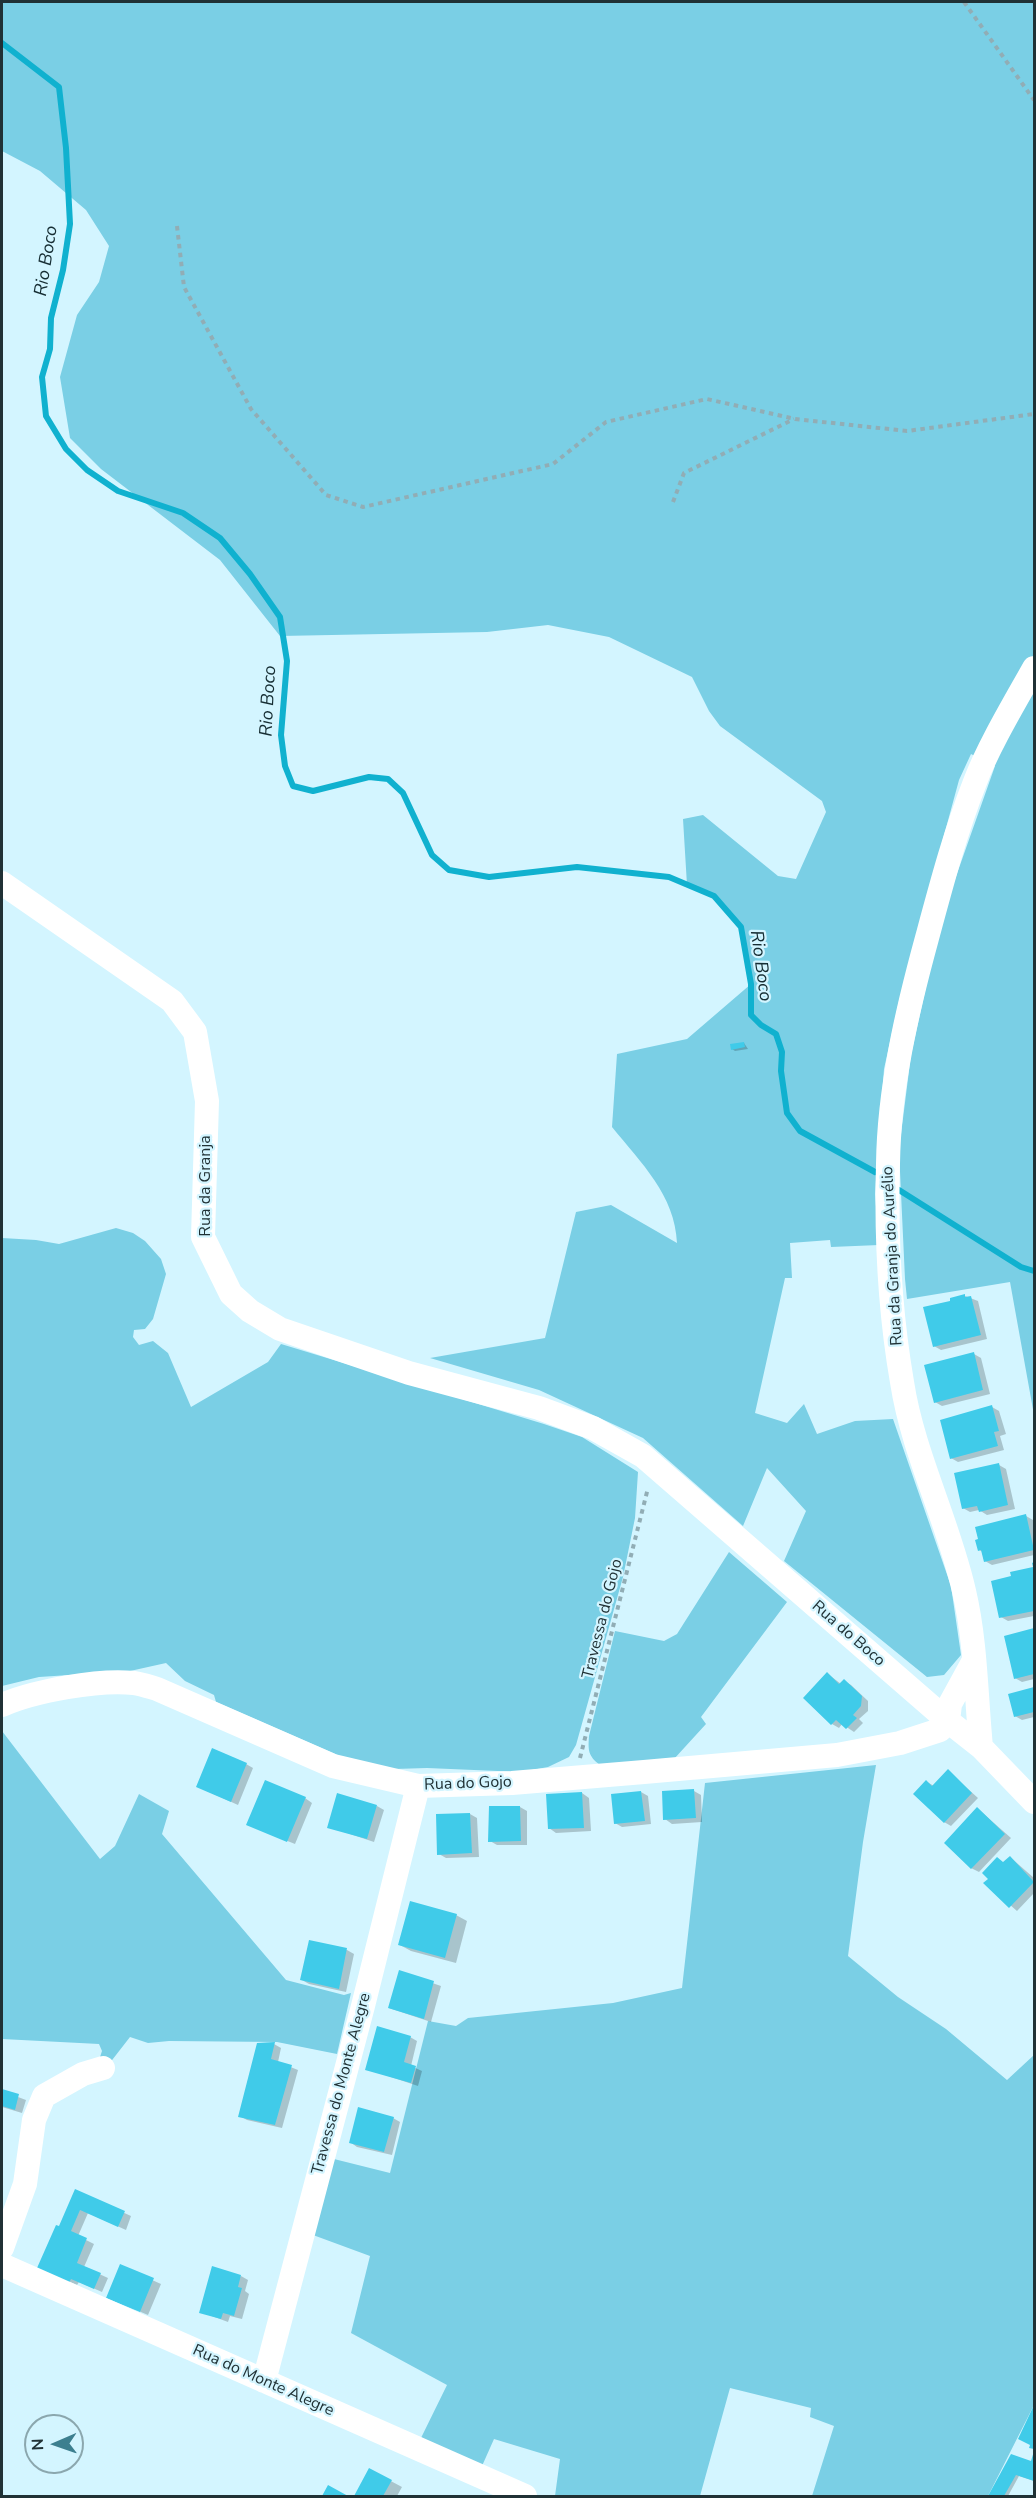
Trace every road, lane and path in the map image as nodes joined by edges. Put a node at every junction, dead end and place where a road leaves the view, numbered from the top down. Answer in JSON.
{"nodes":[{"id":1,"x":964,"y":2,"type":"edge"},
{"id":2,"x":1035,"y":100,"type":"edge"},
{"id":3,"x":177,"y":226,"type":"dead end"},
{"id":4,"x":1035,"y":414,"type":"edge"},
{"id":5,"x":795,"y":419,"type":"junction"},
{"id":6,"x":673,"y":502,"type":"dead end"},
{"id":7,"x":1035,"y":668,"type":"edge"},
{"id":8,"x":2,"y":883,"type":"edge"},
{"id":9,"x":658,"y":1469,"type":"junction"},
{"id":10,"x":973,"y":1662,"type":"junction"},
{"id":11,"x":2,"y":1705,"type":"edge"},
{"id":12,"x":948,"y":1721,"type":"junction"},
{"id":13,"x":981,"y":1747,"type":"junction"},
{"id":14,"x":581,"y":1778,"type":"junction"},
{"id":15,"x":418,"y":1786,"type":"junction"},
{"id":16,"x":1035,"y":1802,"type":"edge"},
{"id":17,"x":103,"y":2068,"type":"dead end"},
{"id":18,"x":2,"y":2248,"type":"edge"},
{"id":19,"x":2,"y":2265,"type":"edge"},
{"id":20,"x":264,"y":2381,"type":"junction"},
{"id":21,"x":525,"y":2496,"type":"edge"}],
"edges":[{"from":1,"to":2,"type":"path"},
{"from":3,"to":5,"type":"path"},
{"from":4,"to":5,"type":"path"},
{"from":5,"to":6,"type":"path"},
{"from":7,"to":10,"type":"street","name":"Rua da Granja do Aurélio"},
{"from":8,"to":9,"type":"street","name":"Rua da Granja"},
{"from":9,"to":12,"type":"street","name":"Rua do Boco"},
{"from":9,"to":14,"type":"path","name":"Travessa do Gojo"},
{"from":10,"to":12,"type":"street"},
{"from":10,"to":13,"type":"street","name":"Rua da Granja do Aurélio"},
{"from":11,"to":15,"type":"street","name":"Rua do Gojo"},
{"from":12,"to":13,"type":"street","name":"Rua do Boco"},
{"from":12,"to":14,"type":"street","name":"Rua do Gojo"},
{"from":13,"to":16,"type":"street","name":"Rua do Boco"},
{"from":14,"to":15,"type":"street","name":"Rua do Gojo"},
{"from":15,"to":20,"type":"street","name":"Travessa do Monte Alegre"},
{"from":17,"to":18,"type":"street"},
{"from":19,"to":20,"type":"street","name":"Rua do Monte Alegre"},
{"from":20,"to":21,"type":"street","name":"Rua do Monte Alegre"}]}
